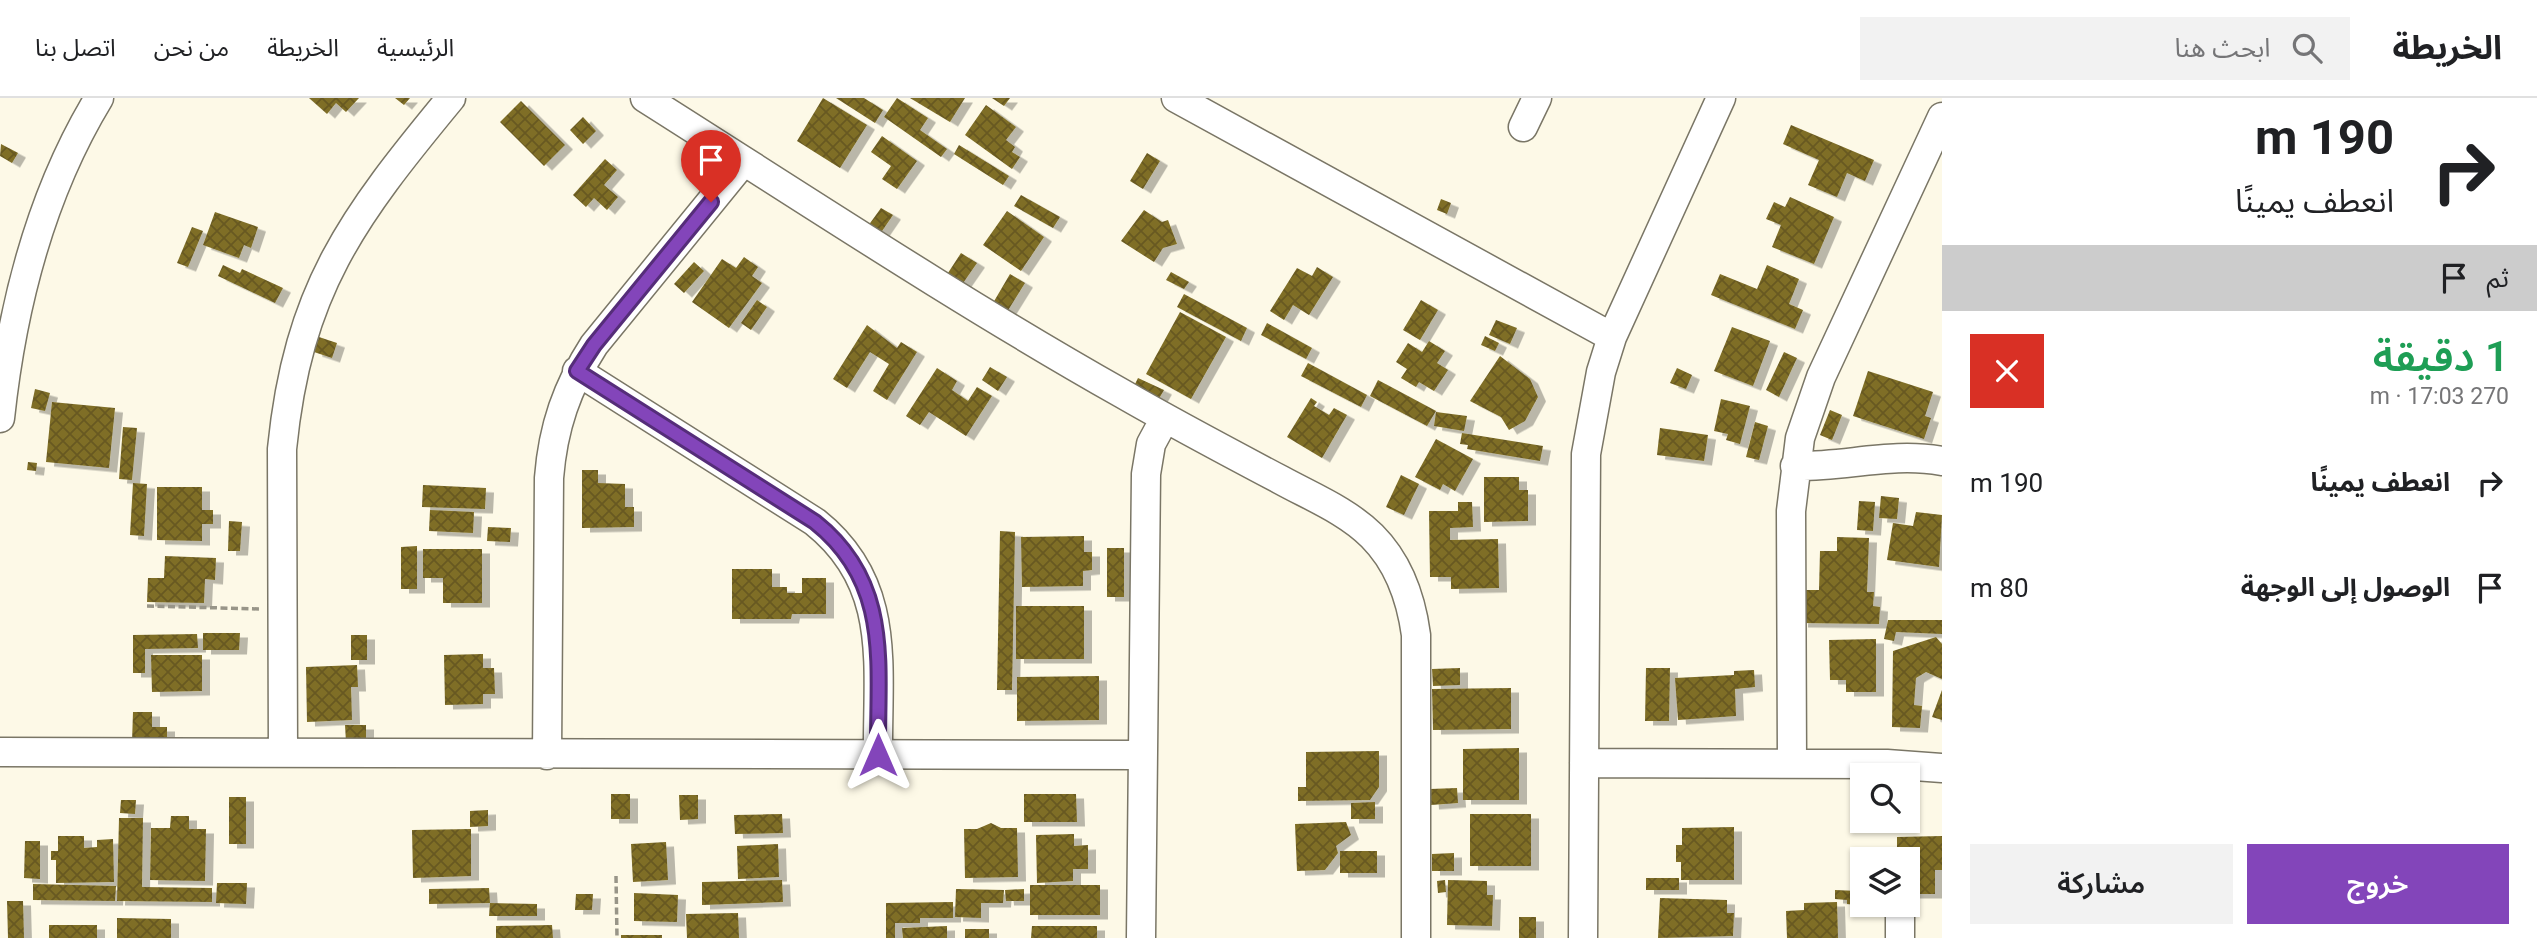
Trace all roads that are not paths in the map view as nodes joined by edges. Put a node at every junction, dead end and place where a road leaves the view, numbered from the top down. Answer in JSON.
{"nodes":[{"id":1,"x":99,"y":98,"type":"edge"},
{"id":2,"x":451,"y":98,"type":"edge"},
{"id":3,"x":645,"y":98,"type":"edge"},
{"id":4,"x":1176,"y":98,"type":"edge"},
{"id":5,"x":1536,"y":98,"type":"edge"},
{"id":6,"x":1721,"y":98,"type":"edge"},
{"id":7,"x":1942,"y":117,"type":"edge"},
{"id":8,"x":1523,"y":127,"type":"dead end"},
{"id":9,"x":744,"y":161,"type":"junction"},
{"id":10,"x":1931,"y":168,"type":"edge"},
{"id":11,"x":1612,"y":337,"type":"junction"},
{"id":12,"x":577,"y":371,"type":"junction"},
{"id":13,"x":0,"y":418,"type":"edge"},
{"id":14,"x":1165,"y":418,"type":"junction"},
{"id":15,"x":1800,"y":438,"type":"junction"},
{"id":16,"x":1876,"y":457,"type":"junction"},
{"id":17,"x":1942,"y":461,"type":"edge"},
{"id":18,"x":1795,"y":466,"type":"junction"},
{"id":19,"x":283,"y":751,"type":"junction"},
{"id":20,"x":0,"y":752,"type":"edge"},
{"id":21,"x":547,"y":755,"type":"junction"},
{"id":22,"x":878,"y":755,"type":"junction"},
{"id":23,"x":1142,"y":755,"type":"junction"},
{"id":24,"x":1584,"y":762,"type":"junction"},
{"id":25,"x":1792,"y":763,"type":"junction"},
{"id":26,"x":1942,"y":768,"type":"edge"},
{"id":27,"x":1900,"y":917,"type":"edge"},
{"id":28,"x":1141,"y":938,"type":"edge"},
{"id":29,"x":1416,"y":938,"type":"edge"},
{"id":30,"x":1583,"y":938,"type":"edge"},
{"id":31,"x":1900,"y":938,"type":"edge"}],
"edges":[{"from":1,"to":13,"type":"street"},
{"from":2,"to":19,"type":"street"},
{"from":3,"to":9,"type":"street"},
{"from":4,"to":11,"type":"street"},
{"from":5,"to":8,"type":"street"},
{"from":6,"to":11,"type":"street"},
{"from":7,"to":10,"type":"street"},
{"from":9,"to":12,"type":"street"},
{"from":9,"to":14,"type":"street"},
{"from":10,"to":15,"type":"street"},
{"from":11,"to":24,"type":"street"},
{"from":12,"to":21,"type":"street"},
{"from":12,"to":22,"type":"street"},
{"from":14,"to":23,"type":"street"},
{"from":14,"to":29,"type":"street"},
{"from":15,"to":16,"type":"street"},
{"from":15,"to":18,"type":"street"},
{"from":16,"to":17,"type":"street"},
{"from":16,"to":18,"type":"street"},
{"from":18,"to":25,"type":"street"},
{"from":19,"to":20,"type":"street"},
{"from":19,"to":21,"type":"street"},
{"from":21,"to":22,"type":"street"},
{"from":22,"to":23,"type":"street"},
{"from":23,"to":28,"type":"street"},
{"from":24,"to":25,"type":"street"},
{"from":24,"to":30,"type":"street"},
{"from":25,"to":26,"type":"street"},
{"from":27,"to":31,"type":"street"}]}
